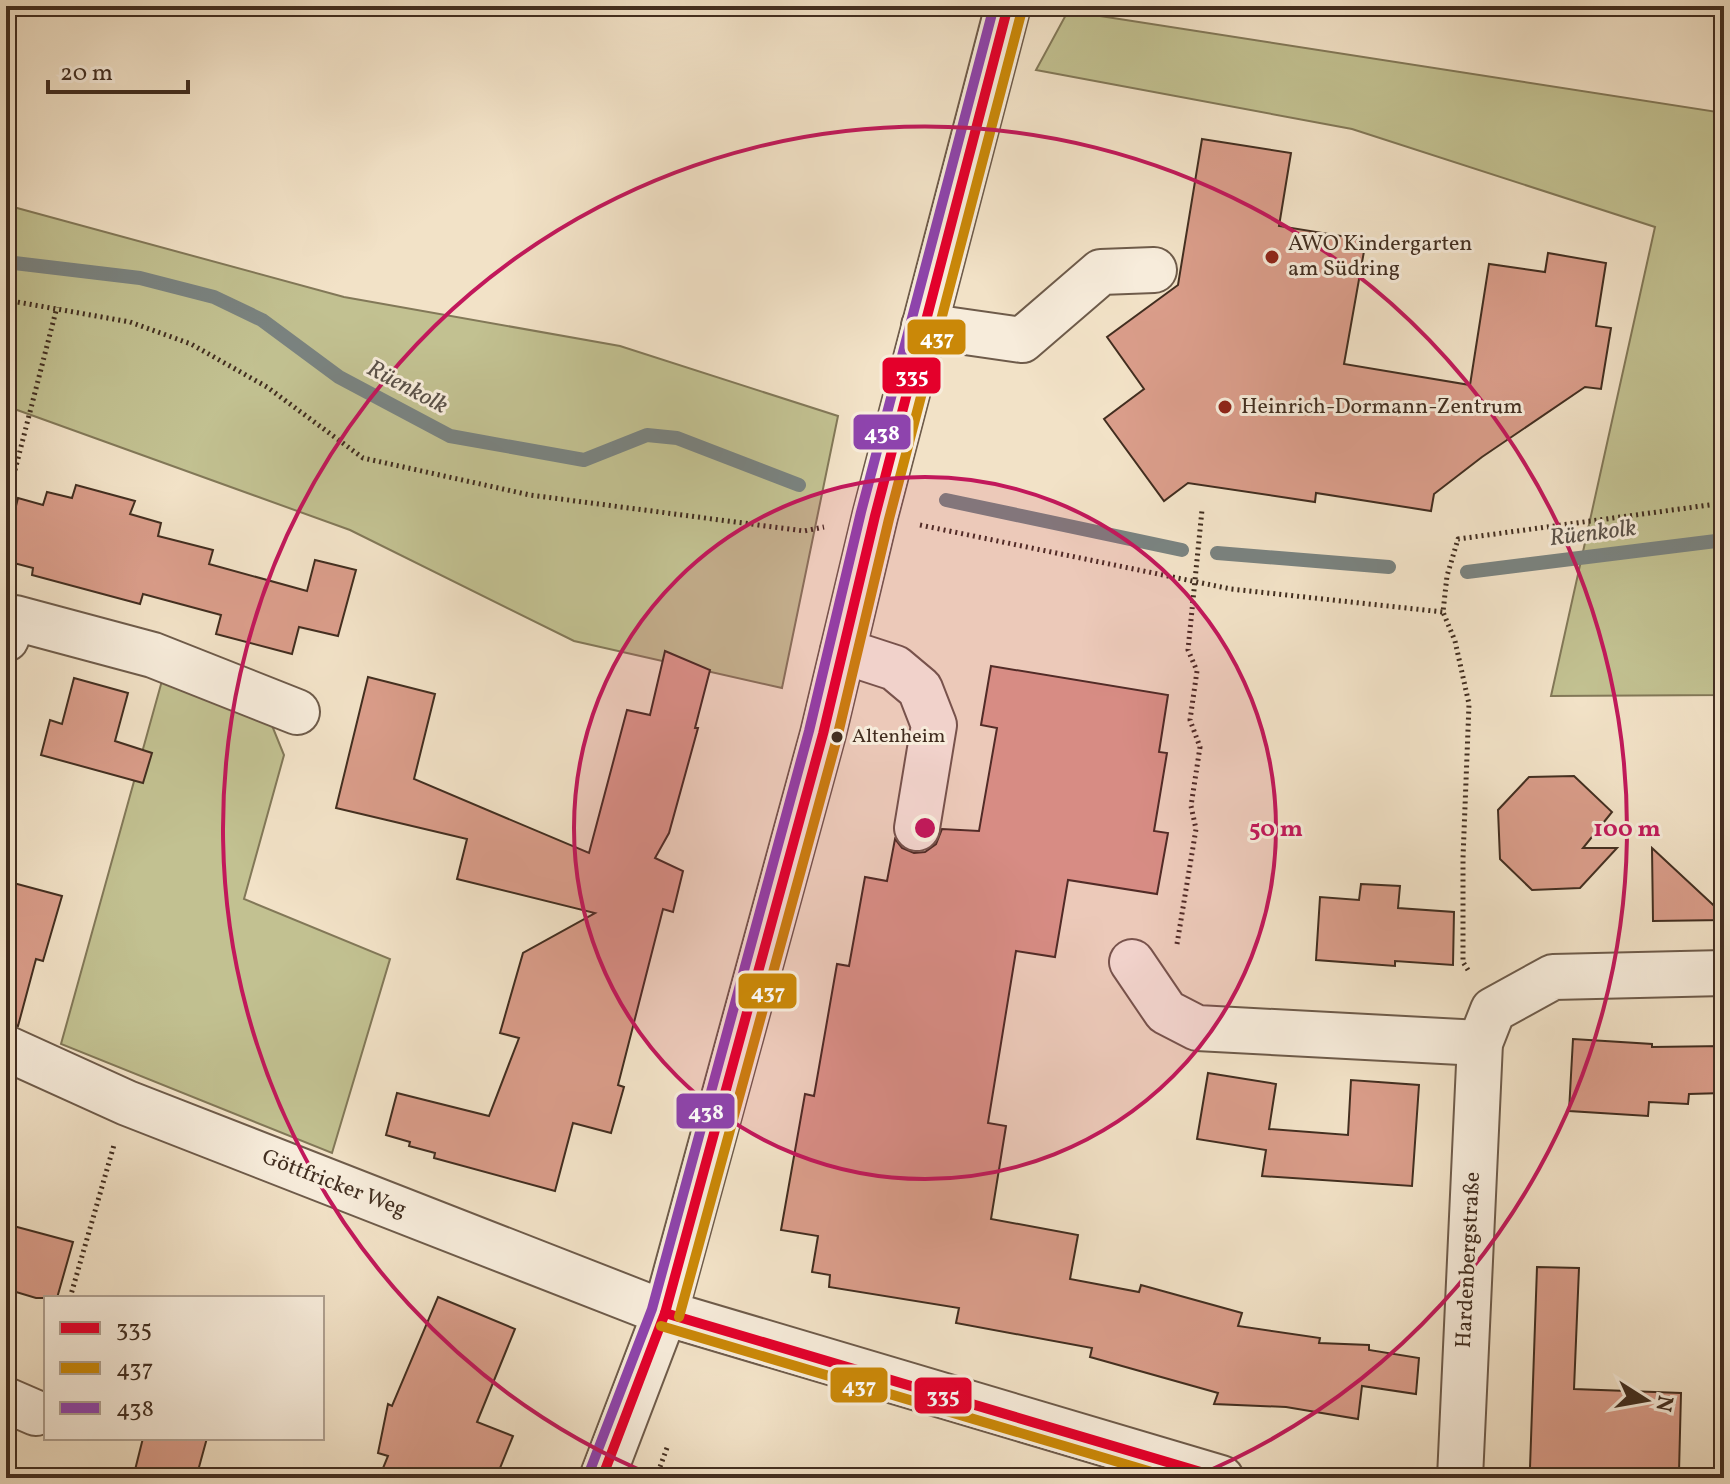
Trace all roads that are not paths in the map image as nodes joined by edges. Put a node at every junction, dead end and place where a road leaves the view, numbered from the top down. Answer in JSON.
{"nodes":[{"id":1,"x":1008,"y":6,"type":"edge"},
{"id":2,"x":1154,"y":270,"type":"dead end"},
{"id":3,"x":924,"y":326,"type":"junction"},
{"id":4,"x":6,"y":639,"type":"edge"},
{"id":5,"x":843,"y":651,"type":"junction"},
{"id":6,"x":297,"y":712,"type":"dead end"},
{"id":7,"x":917,"y":828,"type":"dead end"},
{"id":8,"x":1132,"y":962,"type":"dead end"},
{"id":9,"x":1724,"y":973,"type":"edge"},
{"id":10,"x":1486,"y":1026,"type":"junction"},
{"id":11,"x":6,"y":1048,"type":"edge"},
{"id":12,"x":665,"y":1313,"type":"junction"},
{"id":13,"x":602,"y":1478,"type":"edge"},
{"id":14,"x":1221,"y":1478,"type":"edge"},
{"id":15,"x":1460,"y":1478,"type":"edge"}],
"edges":[{"from":1,"to":3,"type":"street"},
{"from":2,"to":3,"type":"street"},
{"from":3,"to":5,"type":"street"},
{"from":4,"to":6,"type":"street"},
{"from":5,"to":7,"type":"street"},
{"from":5,"to":12,"type":"street"},
{"from":8,"to":10,"type":"street"},
{"from":9,"to":10,"type":"street"},
{"from":10,"to":15,"type":"street","name":"Hardenbergstraße"},
{"from":11,"to":12,"type":"street","name":"Göttfricker Weg"},
{"from":12,"to":13,"type":"street"},
{"from":12,"to":14,"type":"street","name":"Göttfricker Weg"}]}
